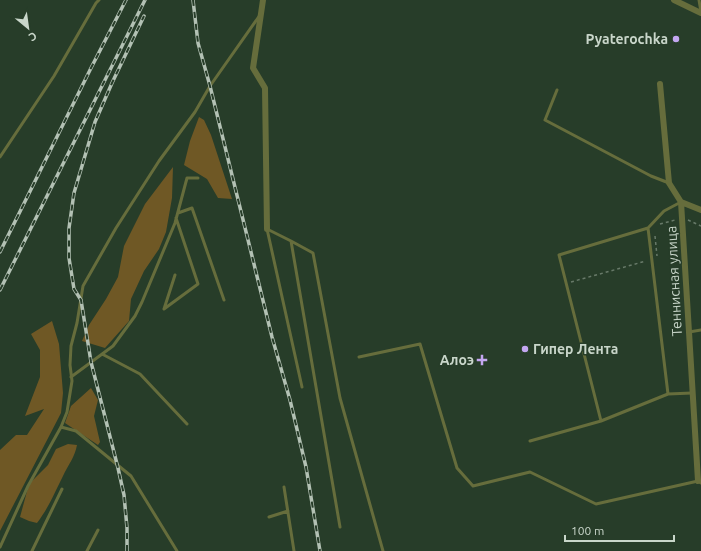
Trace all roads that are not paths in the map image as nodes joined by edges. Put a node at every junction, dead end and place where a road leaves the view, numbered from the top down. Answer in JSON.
{"nodes":[{"id":1,"x":99,"y":0,"type":"edge"},
{"id":2,"x":264,"y":0,"type":"edge"},
{"id":3,"x":674,"y":0,"type":"edge"},
{"id":4,"x":699,"y":0,"type":"edge"},
{"id":5,"x":262,"y":12,"type":"junction"},
{"id":6,"x":701,"y":13,"type":"edge"},
{"id":7,"x":660,"y":84,"type":"dead end"},
{"id":8,"x":557,"y":90,"type":"dead end"},
{"id":9,"x":0,"y":158,"type":"edge"},
{"id":10,"x":198,"y":178,"type":"dead end"},
{"id":11,"x":669,"y":183,"type":"junction"},
{"id":12,"x":681,"y":202,"type":"junction"},
{"id":13,"x":701,"y":210,"type":"edge"},
{"id":14,"x":178,"y":213,"type":"junction"},
{"id":15,"x":176,"y":218,"type":"junction"},
{"id":16,"x":648,"y":228,"type":"junction"},
{"id":17,"x":267,"y":229,"type":"junction"},
{"id":18,"x":291,"y":240,"type":"junction"},
{"id":19,"x":175,"y":275,"type":"dead end"},
{"id":20,"x":224,"y":300,"type":"dead end"},
{"id":21,"x":701,"y":330,"type":"edge"},
{"id":22,"x":689,"y":332,"type":"junction"},
{"id":23,"x":102,"y":354,"type":"junction"},
{"id":24,"x":359,"y":357,"type":"dead end"},
{"id":25,"x":71,"y":377,"type":"junction"},
{"id":26,"x":302,"y":387,"type":"dead end"},
{"id":27,"x":693,"y":393,"type":"junction"},
{"id":28,"x":668,"y":394,"type":"junction"},
{"id":29,"x":601,"y":420,"type":"junction"},
{"id":30,"x":187,"y":424,"type":"dead end"},
{"id":31,"x":61,"y":427,"type":"junction"},
{"id":32,"x":530,"y":441,"type":"dead end"},
{"id":33,"x":700,"y":482,"type":"edge"},
{"id":34,"x":284,"y":487,"type":"dead end"},
{"id":35,"x":62,"y":489,"type":"dead end"},
{"id":36,"x":288,"y":511,"type":"junction"},
{"id":37,"x":269,"y":517,"type":"dead end"},
{"id":38,"x":340,"y":527,"type":"dead end"},
{"id":39,"x":98,"y":530,"type":"dead end"},
{"id":40,"x":0,"y":547,"type":"edge"},
{"id":41,"x":32,"y":551,"type":"edge"},
{"id":42,"x":87,"y":551,"type":"edge"},
{"id":43,"x":177,"y":551,"type":"edge"},
{"id":44,"x":294,"y":551,"type":"edge"},
{"id":45,"x":382,"y":551,"type":"edge"}],
"edges":[{"from":1,"to":9,"type":"lane"},
{"from":2,"to":5,"type":"street"},
{"from":3,"to":6,"type":"street"},
{"from":4,"to":6,"type":"lane"},
{"from":5,"to":17,"type":"street"},
{"from":5,"to":25,"type":"lane"},
{"from":7,"to":11,"type":"street","name":"Теннисная улица"},
{"from":8,"to":11,"type":"lane"},
{"from":10,"to":14,"type":"lane"},
{"from":11,"to":12,"type":"street","name":"Теннисная улица"},
{"from":12,"to":13,"type":"street"},
{"from":12,"to":16,"type":"lane"},
{"from":12,"to":22,"type":"street","name":"Теннисная улица"},
{"from":14,"to":15,"type":"lane"},
{"from":14,"to":20,"type":"lane"},
{"from":15,"to":19,"type":"lane"},
{"from":15,"to":23,"type":"lane"},
{"from":16,"to":28,"type":"lane"},
{"from":16,"to":29,"type":"lane"},
{"from":17,"to":18,"type":"lane"},
{"from":17,"to":26,"type":"lane"},
{"from":18,"to":38,"type":"lane"},
{"from":18,"to":45,"type":"lane"},
{"from":21,"to":22,"type":"lane"},
{"from":22,"to":27,"type":"street","name":"Теннисная улица"},
{"from":23,"to":25,"type":"lane"},
{"from":23,"to":30,"type":"lane"},
{"from":24,"to":33,"type":"lane"},
{"from":25,"to":31,"type":"lane"},
{"from":27,"to":28,"type":"lane"},
{"from":27,"to":33,"type":"street","name":"Теннисная улица"},
{"from":28,"to":29,"type":"lane"},
{"from":29,"to":32,"type":"lane"},
{"from":31,"to":40,"type":"lane"},
{"from":31,"to":43,"type":"lane"},
{"from":34,"to":36,"type":"lane"},
{"from":35,"to":41,"type":"lane"},
{"from":36,"to":37,"type":"lane"},
{"from":36,"to":44,"type":"lane"},
{"from":39,"to":42,"type":"lane"}]}
